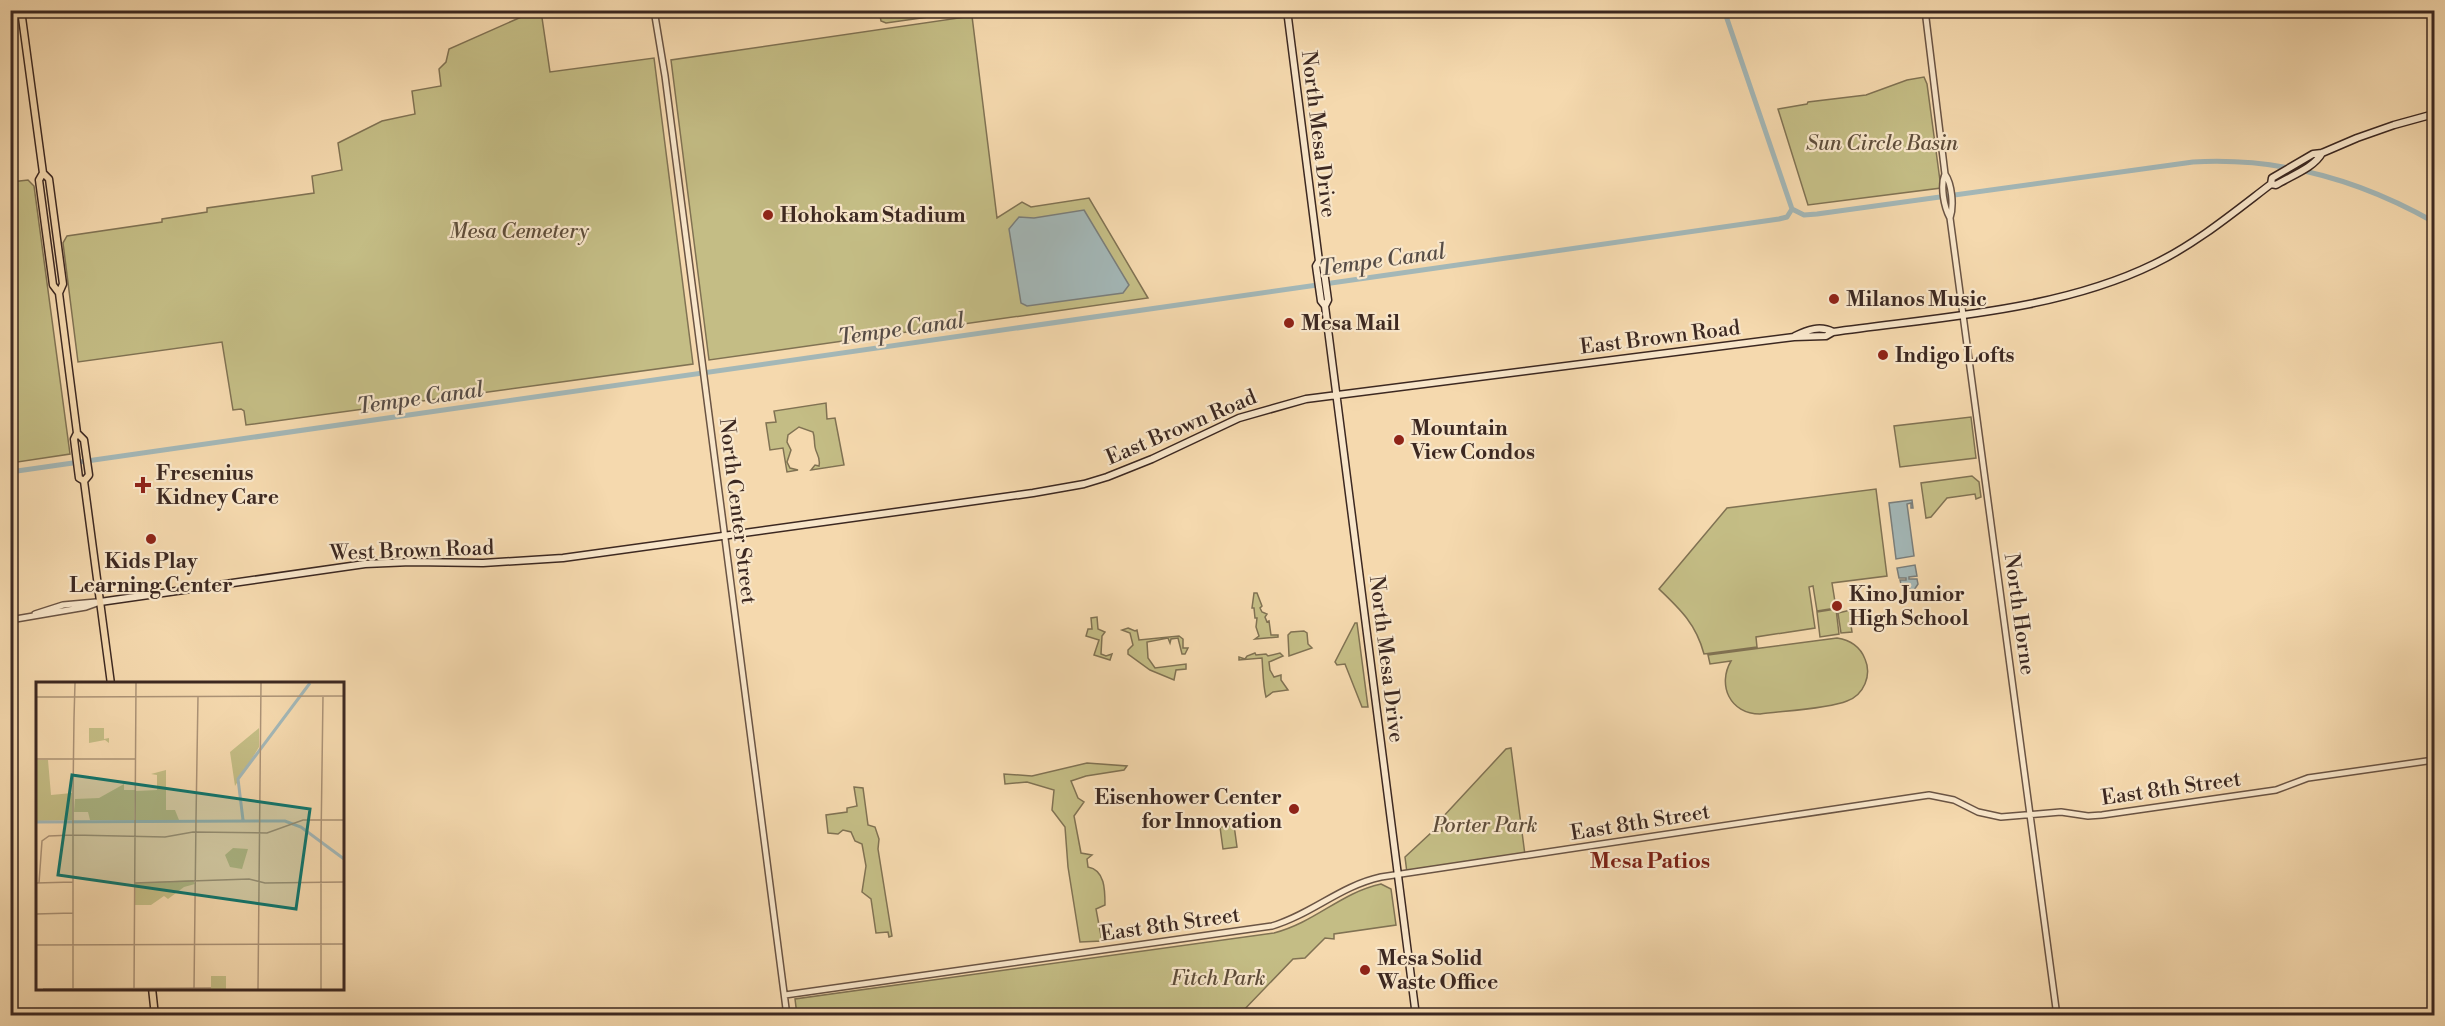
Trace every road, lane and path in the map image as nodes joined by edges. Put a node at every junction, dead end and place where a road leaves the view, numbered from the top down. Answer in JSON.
{"nodes":[{"id":1,"x":21,"y":10,"type":"edge"},
{"id":2,"x":654,"y":10,"type":"edge"},
{"id":3,"x":1287,"y":10,"type":"edge"},
{"id":4,"x":1925,"y":10,"type":"edge"},
{"id":5,"x":2434,"y":114,"type":"edge"},
{"id":6,"x":2322,"y":153,"type":"junction"},
{"id":7,"x":43,"y":173,"type":"junction"},
{"id":8,"x":2271,"y":184,"type":"junction"},
{"id":9,"x":59,"y":293,"type":"junction"},
{"id":10,"x":1963,"y":314,"type":"junction"},
{"id":11,"x":1336,"y":394,"type":"junction"},
{"id":12,"x":77,"y":433,"type":"junction"},
{"id":13,"x":84,"y":482,"type":"junction"},
{"id":14,"x":725,"y":535,"type":"junction"},
{"id":15,"x":100,"y":602,"type":"junction"},
{"id":16,"x":10,"y":620,"type":"edge"},
{"id":17,"x":111,"y":682,"type":"edge"},
{"id":18,"x":2434,"y":760,"type":"edge"},
{"id":19,"x":2031,"y":815,"type":"junction"},
{"id":20,"x":1397,"y":874,"type":"junction"},
{"id":21,"x":152,"y":990,"type":"edge"},
{"id":22,"x":785,"y":995,"type":"junction"},
{"id":23,"x":155,"y":1016,"type":"edge"},
{"id":24,"x":788,"y":1016,"type":"edge"},
{"id":25,"x":1416,"y":1016,"type":"edge"},
{"id":26,"x":2057,"y":1016,"type":"edge"}],
"edges":[{"from":1,"to":7,"type":"main road"},
{"from":2,"to":14,"type":"street","name":"North Center Street"},
{"from":3,"to":11,"type":"main road","name":"North Mesa Drive"},
{"from":4,"to":10,"type":"street","name":"North Horne"},
{"from":5,"to":6,"type":"main road","name":"East Brown Road"},
{"from":6,"to":8,"type":"main road","name":"East Brown Road"},
{"from":6,"to":8,"type":"main road","name":"East Brown Road"},
{"from":7,"to":9,"type":"main road"},
{"from":7,"to":9,"type":"main road"},
{"from":8,"to":10,"type":"main road","name":"East Brown Road"},
{"from":9,"to":12,"type":"main road"},
{"from":10,"to":11,"type":"main road","name":"East Brown Road"},
{"from":10,"to":19,"type":"street","name":"North Horne"},
{"from":11,"to":14,"type":"main road","name":"East Brown Road"},
{"from":11,"to":20,"type":"main road","name":"North Mesa Drive"},
{"from":12,"to":13,"type":"main road"},
{"from":12,"to":13,"type":"main road"},
{"from":13,"to":15,"type":"main road"},
{"from":14,"to":15,"type":"main road","name":"West Brown Road"},
{"from":14,"to":22,"type":"street","name":"North Center Street"},
{"from":15,"to":16,"type":"street","name":"West Brown Road"},
{"from":15,"to":17,"type":"main road"},
{"from":18,"to":19,"type":"street","name":"East 8th Street"},
{"from":19,"to":20,"type":"street","name":"East 8th Street"},
{"from":19,"to":26,"type":"street","name":"North Horne"},
{"from":20,"to":22,"type":"street","name":"East 8th Street"},
{"from":20,"to":25,"type":"main road","name":"North Mesa Drive"},
{"from":21,"to":23,"type":"main road"},
{"from":22,"to":24,"type":"street","name":"North Center Street"}]}
